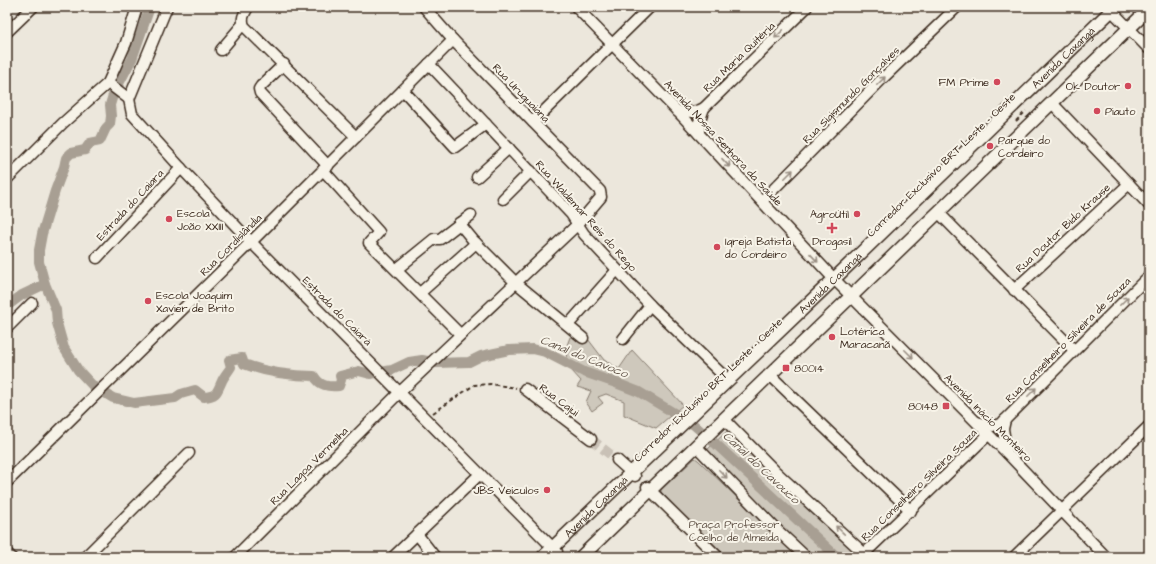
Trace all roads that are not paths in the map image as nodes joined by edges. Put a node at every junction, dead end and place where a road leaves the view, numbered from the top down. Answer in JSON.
{"nodes":[{"id":1,"x":33,"y":7,"type":"edge"},
{"id":2,"x":137,"y":7,"type":"edge"},
{"id":3,"x":167,"y":7,"type":"edge"},
{"id":4,"x":248,"y":7,"type":"edge"},
{"id":5,"x":424,"y":7,"type":"edge"},
{"id":6,"x":576,"y":7,"type":"edge"},
{"id":7,"x":650,"y":7,"type":"edge"},
{"id":8,"x":807,"y":7,"type":"edge"},
{"id":9,"x":957,"y":7,"type":"edge"},
{"id":10,"x":1145,"y":7,"type":"edge"},
{"id":11,"x":1115,"y":9,"type":"edge"},
{"id":12,"x":1149,"y":9,"type":"edge"},
{"id":13,"x":243,"y":24,"type":"junction"},
{"id":14,"x":1128,"y":27,"type":"junction"},
{"id":15,"x":7,"y":32,"type":"edge"},
{"id":16,"x":453,"y":40,"type":"junction"},
{"id":17,"x":612,"y":45,"type":"junction"},
{"id":18,"x":1149,"y":49,"type":"edge"},
{"id":19,"x":221,"y":50,"type":"dead end"},
{"id":20,"x":284,"y":64,"type":"junction"},
{"id":21,"x":429,"y":64,"type":"junction"},
{"id":22,"x":110,"y":84,"type":"junction"},
{"id":23,"x":403,"y":90,"type":"junction"},
{"id":24,"x":127,"y":98,"type":"junction"},
{"id":25,"x":1052,"y":103,"type":"junction"},
{"id":26,"x":704,"y":108,"type":"junction"},
{"id":27,"x":677,"y":111,"type":"junction"},
{"id":28,"x":533,"y":122,"type":"junction"},
{"id":29,"x":486,"y":124,"type":"junction"},
{"id":30,"x":699,"y":134,"type":"junction"},
{"id":31,"x":356,"y":137,"type":"junction"},
{"id":32,"x":509,"y":148,"type":"junction"},
{"id":33,"x":181,"y":168,"type":"junction"},
{"id":34,"x":326,"y":168,"type":"junction"},
{"id":35,"x":531,"y":171,"type":"junction"},
{"id":36,"x":477,"y":176,"type":"dead end"},
{"id":37,"x":7,"y":179,"type":"edge"},
{"id":38,"x":1129,"y":184,"type":"junction"},
{"id":39,"x":503,"y":199,"type":"dead end"},
{"id":40,"x":762,"y":201,"type":"junction"},
{"id":41,"x":1149,"y":205,"type":"edge"},
{"id":42,"x":938,"y":212,"type":"junction"},
{"id":43,"x":471,"y":215,"type":"dead end"},
{"id":44,"x":459,"y":223,"type":"junction"},
{"id":45,"x":578,"y":224,"type":"junction"},
{"id":46,"x":251,"y":242,"type":"junction"},
{"id":47,"x":476,"y":243,"type":"junction"},
{"id":48,"x":97,"y":258,"type":"dead end"},
{"id":49,"x":397,"y":269,"type":"junction"},
{"id":50,"x":617,"y":270,"type":"junction"},
{"id":51,"x":1149,"y":276,"type":"edge"},
{"id":52,"x":836,"y":281,"type":"junction"},
{"id":53,"x":515,"y":282,"type":"junction"},
{"id":54,"x":1014,"y":290,"type":"junction"},
{"id":55,"x":420,"y":293,"type":"junction"},
{"id":56,"x":850,"y":295,"type":"junction"},
{"id":57,"x":32,"y":303,"type":"dead end"},
{"id":58,"x":650,"y":305,"type":"junction"},
{"id":59,"x":568,"y":325,"type":"junction"},
{"id":60,"x":7,"y":328,"type":"edge"},
{"id":61,"x":460,"y":334,"type":"junction"},
{"id":62,"x":583,"y":338,"type":"dead end"},
{"id":63,"x":623,"y":339,"type":"dead end"},
{"id":64,"x":1074,"y":350,"type":"junction"},
{"id":65,"x":770,"y":375,"type":"junction"},
{"id":66,"x":728,"y":380,"type":"junction"},
{"id":67,"x":525,"y":389,"type":"road end"},
{"id":68,"x":400,"y":392,"type":"junction"},
{"id":69,"x":708,"y":403,"type":"junction"},
{"id":70,"x":722,"y":420,"type":"junction"},
{"id":71,"x":1005,"y":420,"type":"junction"},
{"id":72,"x":975,"y":421,"type":"junction"},
{"id":73,"x":1149,"y":426,"type":"edge"},
{"id":74,"x":988,"y":435,"type":"junction"},
{"id":75,"x":591,"y":439,"type":"tunnel mouth"},
{"id":76,"x":696,"y":444,"type":"junction"},
{"id":77,"x":189,"y":453,"type":"dead end"},
{"id":78,"x":1007,"y":453,"type":"junction"},
{"id":79,"x":617,"y":460,"type":"tunnel mouth"},
{"id":80,"x":480,"y":474,"type":"junction"},
{"id":81,"x":633,"y":474,"type":"junction"},
{"id":82,"x":7,"y":482,"type":"edge"},
{"id":83,"x":649,"y":488,"type":"junction"},
{"id":84,"x":910,"y":510,"type":"junction"},
{"id":85,"x":1062,"y":510,"type":"junction"},
{"id":86,"x":417,"y":534,"type":"junction"},
{"id":87,"x":554,"y":552,"type":"edge"},
{"id":88,"x":7,"y":553,"type":"edge"},
{"id":89,"x":867,"y":555,"type":"edge"},
{"id":90,"x":11,"y":557,"type":"edge"},
{"id":91,"x":85,"y":557,"type":"edge"},
{"id":92,"x":235,"y":557,"type":"edge"},
{"id":93,"x":393,"y":557,"type":"edge"},
{"id":94,"x":435,"y":557,"type":"edge"},
{"id":95,"x":543,"y":557,"type":"edge"},
{"id":96,"x":576,"y":557,"type":"edge"},
{"id":97,"x":581,"y":557,"type":"edge"},
{"id":98,"x":718,"y":557,"type":"edge"},
{"id":99,"x":806,"y":557,"type":"edge"},
{"id":100,"x":1014,"y":557,"type":"edge"},
{"id":101,"x":1106,"y":557,"type":"edge"}],
"edges":[{"from":1,"to":15,"type":"street"},
{"from":2,"to":22,"type":"street"},
{"from":3,"to":24,"type":"street"},
{"from":4,"to":13,"type":"street"},
{"from":5,"to":16,"type":"street","name":"Rua Uruguaiana"},
{"from":6,"to":17,"type":"street","name":"Avenida Nossa Senhora da Saúde"},
{"from":7,"to":17,"type":"street"},
{"from":8,"to":26,"type":"street","name":"Rua Maria Quitéria","one_way":true},
{"from":40,"to":9,"type":"street","name":"Rua Sigismundo Gonçalves","one_way":true},
{"from":10,"to":14,"type":"street"},
{"from":11,"to":14,"type":"street"},
{"from":11,"to":52,"type":"main road","name":"Avenida Caxangá"},
{"from":12,"to":14,"type":"main road"},
{"from":13,"to":19,"type":"street"},
{"from":13,"to":20,"type":"street"},
{"from":14,"to":18,"type":"street"},
{"from":14,"to":25,"type":"main road"},
{"from":14,"to":56,"type":"street"},
{"from":16,"to":21,"type":"street","name":"Rua Cordislândia"},
{"from":16,"to":28,"type":"street","name":"Rua Uruguaiana"},
{"from":17,"to":27,"type":"street","name":"Avenida Nossa Senhora da Saúde"},
{"from":17,"to":28,"type":"street"},
{"from":20,"to":31,"type":"street"},
{"from":20,"to":34,"type":"street"},
{"from":21,"to":23,"type":"street","name":"Rua Cordislândia"},
{"from":21,"to":29,"type":"street","name":"Rua Waldemar Reis do Rego"},
{"from":22,"to":24,"type":"street","name":"Estrada do Caiará"},
{"from":22,"to":37,"type":"street"},
{"from":23,"to":29,"type":"street"},
{"from":23,"to":31,"type":"street","name":"Rua Cordislândia"},
{"from":24,"to":33,"type":"street","name":"Estrada do Caiará"},
{"from":25,"to":38,"type":"street"},
{"from":25,"to":42,"type":"main road"},
{"from":26,"to":27,"type":"street","name":"Rua Maria Quitéria"},
{"from":26,"to":30,"type":"street","name":"Rua Maria Quitéria"},
{"from":27,"to":30,"type":"street","name":"Avenida Nossa Senhora da Saúde"},
{"from":28,"to":45,"type":"street","name":"Rua Uruguaiana"},
{"from":29,"to":32,"type":"street","name":"Rua Waldemar Reis do Rego"},
{"from":30,"to":40,"type":"street","name":"Avenida Nossa Senhora da Saúde","one_way":true},
{"from":31,"to":34,"type":"street","name":"Rua Cordislândia"},
{"from":32,"to":35,"type":"street","name":"Rua Waldemar Reis do Rego"},
{"from":32,"to":36,"type":"street"},
{"from":33,"to":46,"type":"street","name":"Estrada do Caiará"},
{"from":33,"to":48,"type":"street","name":"Estrada do Caiara"},
{"from":34,"to":46,"type":"street","name":"Rua Cordislândia"},
{"from":34,"to":49,"type":"street"},
{"from":35,"to":39,"type":"street"},
{"from":35,"to":45,"type":"street","name":"Rua Waldemar Reis do Rego"},
{"from":38,"to":41,"type":"street"},
{"from":38,"to":54,"type":"street","name":"Rua Doutor Bido Krause"},
{"from":40,"to":52,"type":"street","name":"Avenida Nossa Senhora da Saúde","one_way":true},
{"from":42,"to":54,"type":"street"},
{"from":42,"to":56,"type":"main road"},
{"from":43,"to":44,"type":"street"},
{"from":44,"to":47,"type":"street"},
{"from":44,"to":49,"type":"street"},
{"from":45,"to":50,"type":"street","name":"Rua Waldemar Reis do Rego"},
{"from":45,"to":53,"type":"street"},
{"from":46,"to":68,"type":"street","name":"Estrada do Caiará"},
{"from":46,"to":82,"type":"street","name":"Rua Cordislândia"},
{"from":47,"to":53,"type":"street"},
{"from":47,"to":55,"type":"street"},
{"from":49,"to":55,"type":"street"},
{"from":50,"to":58,"type":"street","name":"Rua Waldemar Reis do Rego"},
{"from":50,"to":59,"type":"street"},
{"from":64,"to":51,"type":"street","name":"Rua Conselheiro Silveira de Souza","one_way":true},
{"from":52,"to":56,"type":"street","name":"Avenida Nossa Senhora da Saúde"},
{"from":52,"to":66,"type":"main road","name":"Avenida Caxangá"},
{"from":52,"to":69,"type":"street","name":"Corredor Exclusivo BRT Leste - Oeste"},
{"from":53,"to":59,"type":"street"},
{"from":53,"to":61,"type":"street","name":"Rua Lagoa Vermelha"},
{"from":54,"to":64,"type":"street"},
{"from":55,"to":61,"type":"street"},
{"from":56,"to":65,"type":"main road"},
{"from":56,"to":70,"type":"street"},
{"from":56,"to":72,"type":"street","name":"Avenida Inácio Monteiro","one_way":true},
{"from":57,"to":60,"type":"street"},
{"from":58,"to":63,"type":"street"},
{"from":58,"to":66,"type":"street","name":"Rua Waldemar Reis do Rego"},
{"from":59,"to":62,"type":"street"},
{"from":61,"to":68,"type":"street","name":"Rua Lagoa Vermelha"},
{"from":71,"to":64,"type":"street","name":"Rua Conselheiro Silveira de Souza","one_way":true},
{"from":65,"to":70,"type":"main road"},
{"from":65,"to":84,"type":"street"},
{"from":66,"to":69,"type":"main road","name":"Avenida Caxangá"},
{"from":67,"to":75,"type":"street","name":"Rua Cajui"},
{"from":68,"to":80,"type":"street","name":"Estrada do Caiará"},
{"from":68,"to":92,"type":"street","name":"Rua Lagoa Vermelha"},
{"from":69,"to":81,"type":"main road","name":"Avenida Caxangá"},
{"from":70,"to":76,"type":"main road"},
{"from":89,"to":70,"type":"street","one_way":true},
{"from":71,"to":72,"type":"street","name":"Rua Conselheiro Silveira de Souza"},
{"from":71,"to":78,"type":"street","name":"Rua Conselheiro Silveira de Souza"},
{"from":72,"to":74,"type":"street","name":"Avenida Inácio Monteiro"},
{"from":73,"to":85,"type":"street"},
{"from":74,"to":78,"type":"street","name":"Avenida Inácio Monteiro"},
{"from":74,"to":84,"type":"street","name":"Rua Conselheiro Silveira Souza"},
{"from":76,"to":83,"type":"main road"},
{"from":76,"to":99,"type":"street","one_way":true},
{"from":77,"to":91,"type":"street"},
{"from":78,"to":85,"type":"street","name":"Avenida Inácio Monteiro"},
{"from":79,"to":81,"type":"street"},
{"from":80,"to":86,"type":"street"},
{"from":80,"to":87,"type":"street","name":"Estrada do Caiará"},
{"from":81,"to":87,"type":"main road","name":"Avenida Caxangá"},
{"from":83,"to":96,"type":"street"},
{"from":83,"to":97,"type":"main road"},
{"from":83,"to":98,"type":"street"},
{"from":84,"to":89,"type":"street","name":"Rua Conselheiro Silveira Souza"},
{"from":85,"to":100,"type":"street"},
{"from":85,"to":101,"type":"street","name":"Avenida Inácio Monteiro"},
{"from":86,"to":93,"type":"street"},
{"from":86,"to":94,"type":"street"},
{"from":87,"to":95,"type":"main road","name":"Avenida Caxangá"},
{"from":88,"to":90,"type":"street"}]}
